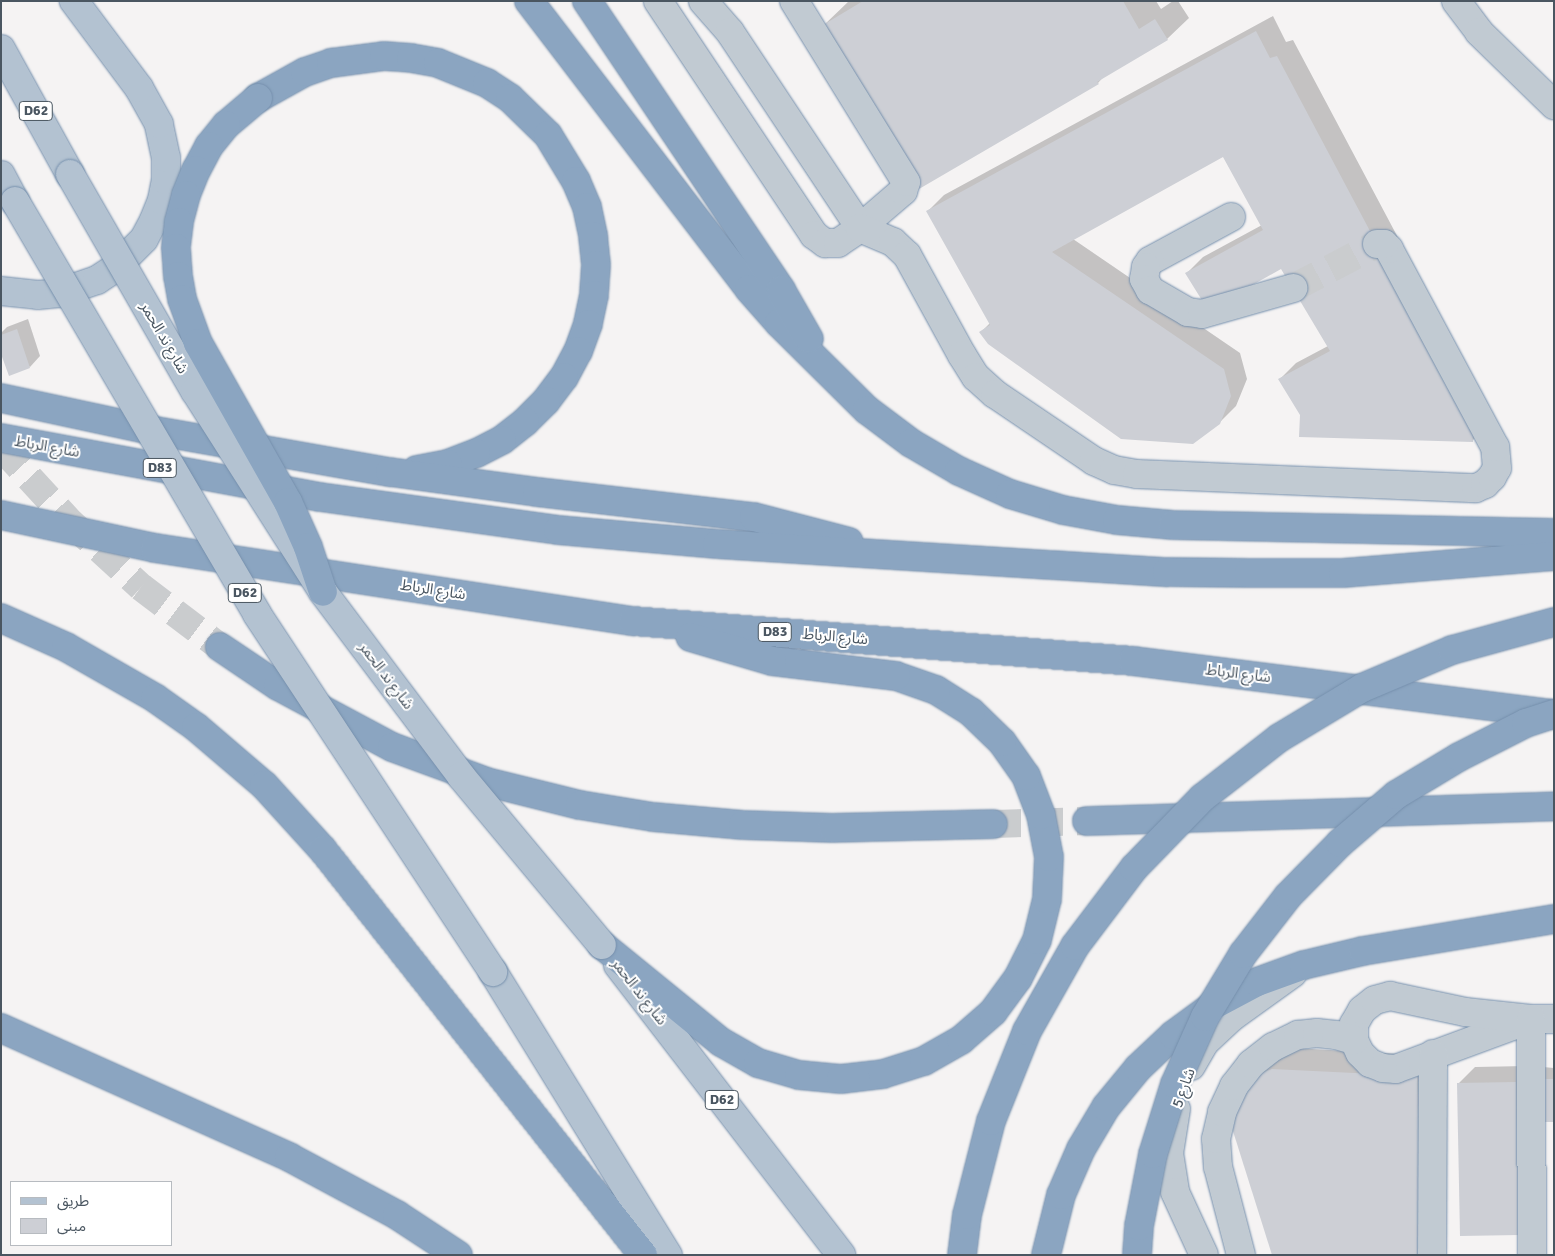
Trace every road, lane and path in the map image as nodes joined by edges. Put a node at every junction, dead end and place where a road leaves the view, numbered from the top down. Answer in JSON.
{"nodes":[{"id":1,"x":74,"y":1,"type":"edge"},
{"id":2,"x":529,"y":1,"type":"edge"},
{"id":3,"x":587,"y":1,"type":"edge"},
{"id":4,"x":703,"y":1,"type":"edge"},
{"id":5,"x":794,"y":1,"type":"edge"},
{"id":6,"x":1456,"y":1,"type":"edge"},
{"id":7,"x":670,"y":8,"type":"edge"},
{"id":8,"x":1,"y":49,"type":"edge"},
{"id":9,"x":1554,"y":105,"type":"edge"},
{"id":10,"x":1,"y":175,"type":"edge"},
{"id":11,"x":1231,"y":217,"type":"dead end"},
{"id":12,"x":860,"y":228,"type":"junction"},
{"id":13,"x":1377,"y":244,"type":"dead end"},
{"id":14,"x":1293,"y":288,"type":"tunnel mouth"},
{"id":15,"x":1,"y":291,"type":"edge"},
{"id":16,"x":826,"y":371,"type":"junction"},
{"id":17,"x":1,"y":398,"type":"edge"},
{"id":18,"x":1,"y":438,"type":"edge"},
{"id":19,"x":390,"y":472,"type":"junction"},
{"id":20,"x":1,"y":515,"type":"edge"},
{"id":21,"x":1554,"y":533,"type":"edge"},
{"id":22,"x":894,"y":555,"type":"junction"},
{"id":23,"x":1554,"y":556,"type":"edge"},
{"id":24,"x":322,"y":592,"type":"junction"},
{"id":25,"x":1,"y":618,"type":"edge"},
{"id":26,"x":633,"y":621,"type":"junction"},
{"id":27,"x":1554,"y":622,"type":"edge"},
{"id":28,"x":220,"y":647,"type":"tunnel mouth"},
{"id":29,"x":1554,"y":714,"type":"edge"},
{"id":30,"x":1554,"y":806,"type":"edge"},
{"id":31,"x":1087,"y":821,"type":"tunnel mouth"},
{"id":32,"x":993,"y":824,"type":"tunnel mouth"},
{"id":33,"x":1554,"y":919,"type":"edge"},
{"id":34,"x":602,"y":945,"type":"junction"},
{"id":35,"x":1304,"y":965,"type":"junction"},
{"id":36,"x":1542,"y":1019,"type":"edge"},
{"id":37,"x":1,"y":1028,"type":"edge"},
{"id":38,"x":1354,"y":1040,"type":"junction"},
{"id":39,"x":1433,"y":1054,"type":"junction"},
{"id":40,"x":458,"y":1255,"type":"edge"},
{"id":41,"x":643,"y":1255,"type":"edge"},
{"id":42,"x":668,"y":1255,"type":"edge"},
{"id":43,"x":841,"y":1255,"type":"edge"},
{"id":44,"x":962,"y":1255,"type":"edge"},
{"id":45,"x":1046,"y":1255,"type":"edge"},
{"id":46,"x":1137,"y":1255,"type":"edge"},
{"id":47,"x":1204,"y":1255,"type":"edge"},
{"id":48,"x":1242,"y":1255,"type":"edge"},
{"id":49,"x":1432,"y":1255,"type":"edge"},
{"id":50,"x":1532,"y":1255,"type":"edge"}],
"edges":[{"from":1,"to":15,"type":"main road"},
{"from":2,"to":16,"type":"highway"},
{"from":3,"to":16,"type":"highway"},
{"from":4,"to":12,"type":"street"},
{"from":5,"to":12,"type":"street"},
{"from":6,"to":9,"type":"street"},
{"from":7,"to":12,"type":"street"},
{"from":8,"to":24,"type":"main road","name":"شارع ند الحمر","number":"D62","bridge":true},
{"from":10,"to":42,"type":"main road","number":"D62","bridge":true},
{"from":11,"to":14,"type":"street"},
{"from":12,"to":13,"type":"street"},
{"from":16,"to":21,"type":"highway"},
{"from":17,"to":19,"type":"highway"},
{"from":18,"to":22,"type":"highway","name":"شارع الرباط","number":"D83"},
{"from":19,"to":22,"type":"highway"},
{"from":19,"to":24,"type":"highway","bridge":true},
{"from":20,"to":26,"type":"highway","name":"شارع الرباط","number":"D83"},
{"from":22,"to":23,"type":"highway","name":"شارع الرباط","number":"D83"},
{"from":24,"to":34,"type":"main road","name":"شارع ند الحمر","number":"D62","bridge":true},
{"from":25,"to":41,"type":"highway"},
{"from":26,"to":29,"type":"highway","name":"شارع الرباط","number":"D83"},
{"from":26,"to":34,"type":"highway"},
{"from":27,"to":44,"type":"highway","bridge":true},
{"from":28,"to":32,"type":"highway"},
{"from":29,"to":46,"type":"highway","bridge":true},
{"from":30,"to":31,"type":"highway"},
{"from":33,"to":35,"type":"highway"},
{"from":34,"to":43,"type":"main road","name":"شارع ند الحمر","number":"D62"},
{"from":35,"to":45,"type":"highway"},
{"from":35,"to":47,"type":"street","name":"شارع 5"},
{"from":36,"to":38,"type":"street"},
{"from":36,"to":39,"type":"street"},
{"from":36,"to":50,"type":"street"},
{"from":37,"to":40,"type":"highway"},
{"from":38,"to":39,"type":"street"},
{"from":38,"to":48,"type":"street"},
{"from":39,"to":49,"type":"street"}]}
